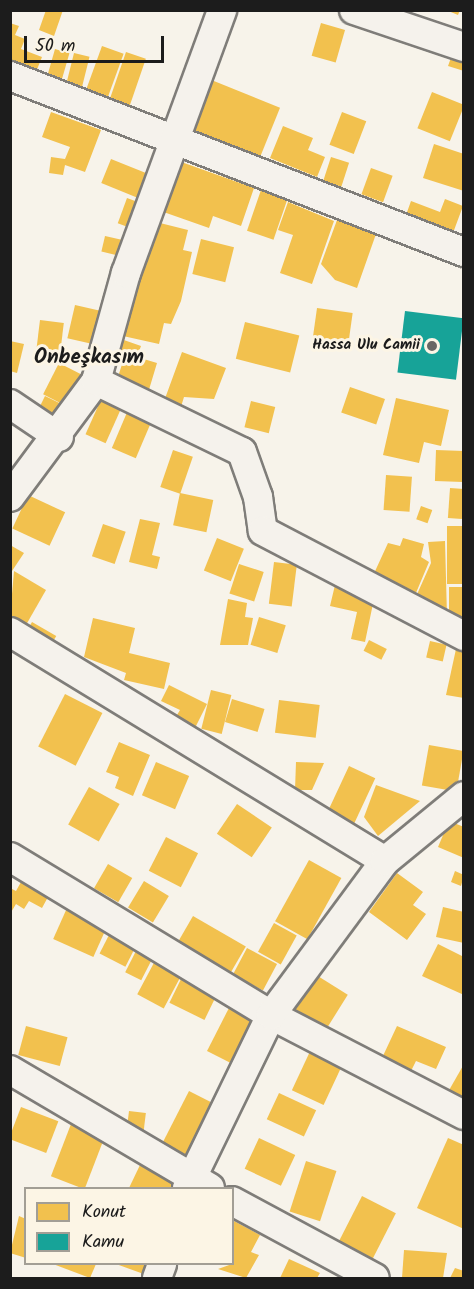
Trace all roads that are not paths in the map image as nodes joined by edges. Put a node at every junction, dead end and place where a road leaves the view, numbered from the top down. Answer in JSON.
{"nodes":[{"id":1,"x":222,"y":10,"type":"edge"},
{"id":2,"x":354,"y":10,"type":"edge"},
{"id":3,"x":464,"y":47,"type":"edge"},
{"id":4,"x":10,"y":76,"type":"edge"},
{"id":5,"x":174,"y":137,"type":"junction"},
{"id":6,"x":464,"y":252,"type":"edge"},
{"id":7,"x":96,"y":381,"type":"junction"},
{"id":8,"x":10,"y":404,"type":"edge"},
{"id":9,"x":59,"y":437,"type":"junction"},
{"id":10,"x":10,"y":497,"type":"edge"},
{"id":11,"x":10,"y":632,"type":"edge"},
{"id":12,"x":464,"y":636,"type":"edge"},
{"id":13,"x":464,"y":796,"type":"edge"},
{"id":14,"x":10,"y":857,"type":"edge"},
{"id":15,"x":385,"y":861,"type":"junction"},
{"id":16,"x":271,"y":1015,"type":"junction"},
{"id":17,"x":10,"y":1070,"type":"edge"},
{"id":18,"x":464,"y":1115,"type":"edge"},
{"id":19,"x":196,"y":1185,"type":"edge"},
{"id":20,"x":234,"y":1202,"type":"edge"},
{"id":21,"x":375,"y":1278,"type":"edge"}],
"edges":[{"from":1,"to":5,"type":"street"},
{"from":2,"to":3,"type":"street"},
{"from":4,"to":5,"type":"street"},
{"from":5,"to":6,"type":"street"},
{"from":5,"to":7,"type":"street"},
{"from":7,"to":9,"type":"street"},
{"from":7,"to":12,"type":"street"},
{"from":8,"to":9,"type":"street"},
{"from":9,"to":10,"type":"street"},
{"from":11,"to":15,"type":"street"},
{"from":13,"to":15,"type":"street"},
{"from":14,"to":16,"type":"street"},
{"from":15,"to":16,"type":"street"},
{"from":16,"to":18,"type":"street"},
{"from":16,"to":19,"type":"street"},
{"from":17,"to":19,"type":"street"},
{"from":20,"to":21,"type":"street"}]}
